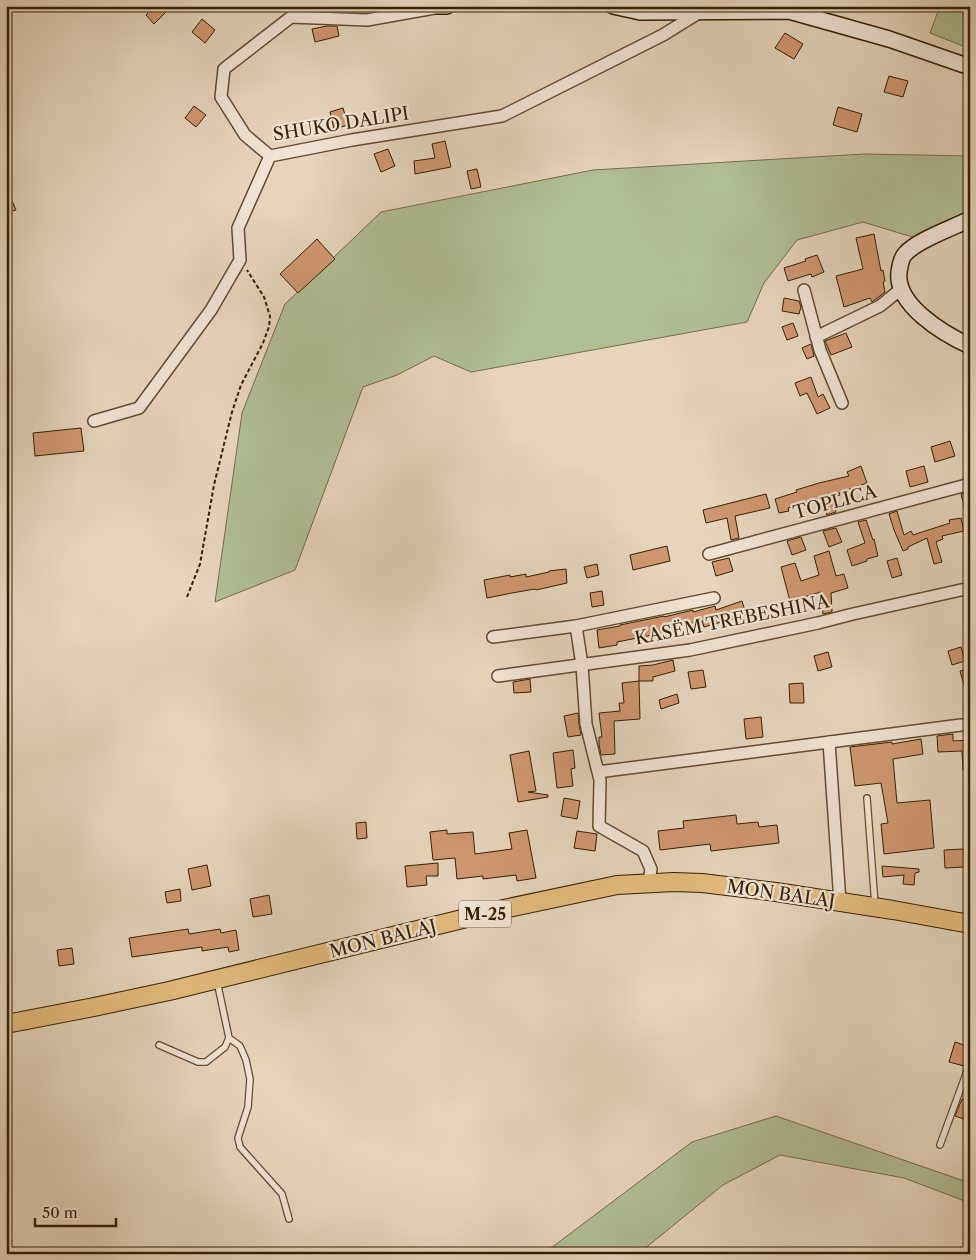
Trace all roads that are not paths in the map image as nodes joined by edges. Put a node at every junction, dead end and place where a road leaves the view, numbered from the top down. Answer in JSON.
{"nodes":[{"id":1,"x":447,"y":6,"type":"edge"},
{"id":2,"x":613,"y":6,"type":"edge"},
{"id":3,"x":439,"y":7,"type":"edge"},
{"id":4,"x":660,"y":9,"type":"edge"},
{"id":5,"x":701,"y":12,"type":"junction"},
{"id":6,"x":970,"y":67,"type":"edge"},
{"id":7,"x":270,"y":156,"type":"junction"},
{"id":8,"x":970,"y":220,"type":"edge"},
{"id":9,"x":901,"y":289,"type":"junction"},
{"id":10,"x":804,"y":290,"type":"dead end"},
{"id":11,"x":816,"y":337,"type":"junction"},
{"id":12,"x":970,"y":346,"type":"edge"},
{"id":13,"x":842,"y":404,"type":"dead end"},
{"id":14,"x":94,"y":421,"type":"dead end"},
{"id":15,"x":970,"y":484,"type":"edge"},
{"id":16,"x":709,"y":554,"type":"dead end"},
{"id":17,"x":970,"y":588,"type":"edge"},
{"id":18,"x":714,"y":598,"type":"dead end"},
{"id":19,"x":576,"y":626,"type":"junction"},
{"id":20,"x":493,"y":636,"type":"dead end"},
{"id":21,"x":582,"y":665,"type":"junction"},
{"id":22,"x":498,"y":676,"type":"dead end"},
{"id":23,"x":961,"y":724,"type":"dead end"},
{"id":24,"x":830,"y":742,"type":"junction"},
{"id":25,"x":598,"y":772,"type":"junction"},
{"id":26,"x":867,"y":798,"type":"dead end"},
{"id":27,"x":652,"y":883,"type":"junction"},
{"id":28,"x":840,"y":902,"type":"junction"},
{"id":29,"x":875,"y":907,"type":"junction"},
{"id":30,"x":970,"y":924,"type":"edge"},
{"id":31,"x":217,"y":979,"type":"junction"},
{"id":32,"x":6,"y":1024,"type":"edge"},
{"id":33,"x":229,"y":1038,"type":"junction"},
{"id":34,"x":159,"y":1046,"type":"dead end"},
{"id":35,"x":970,"y":1064,"type":"edge"},
{"id":36,"x":940,"y":1145,"type":"dead end"},
{"id":37,"x":289,"y":1219,"type":"dead end"}],
"edges":[{"from":1,"to":3,"type":"street"},
{"from":2,"to":4,"type":"street"},
{"from":3,"to":7,"type":"street","name":"SHUKO DALIPI"},
{"from":4,"to":5,"type":"street"},
{"from":5,"to":6,"type":"street"},
{"from":5,"to":7,"type":"street","name":"SHUKO DALIPI"},
{"from":7,"to":14,"type":"street"},
{"from":8,"to":9,"type":"street"},
{"from":9,"to":11,"type":"street"},
{"from":9,"to":12,"type":"street"},
{"from":10,"to":11,"type":"street"},
{"from":11,"to":13,"type":"street"},
{"from":15,"to":16,"type":"street","name":"TOPLICA"},
{"from":17,"to":21,"type":"street","name":"KASËM TREBESHINA"},
{"from":18,"to":19,"type":"street"},
{"from":19,"to":20,"type":"street"},
{"from":19,"to":21,"type":"street"},
{"from":21,"to":22,"type":"street","name":"KASËM TREBESHINA"},
{"from":21,"to":25,"type":"street"},
{"from":23,"to":24,"type":"street"},
{"from":24,"to":25,"type":"street"},
{"from":24,"to":28,"type":"street"},
{"from":25,"to":27,"type":"street"},
{"from":26,"to":29,"type":"lane"},
{"from":27,"to":28,"type":"main road","name":"MON BALAJ","number":"M-25"},
{"from":27,"to":31,"type":"main road","name":"MON BALAJ","number":"M-25"},
{"from":28,"to":29,"type":"main road","name":"MON BALAJ","number":"M-25"},
{"from":29,"to":30,"type":"main road","name":"MON BALAJ","number":"M-25"},
{"from":31,"to":32,"type":"main road","name":"MON BALAJ","number":"M-25"},
{"from":31,"to":33,"type":"lane"},
{"from":33,"to":34,"type":"lane"},
{"from":33,"to":37,"type":"lane"},
{"from":35,"to":36,"type":"lane"}]}
